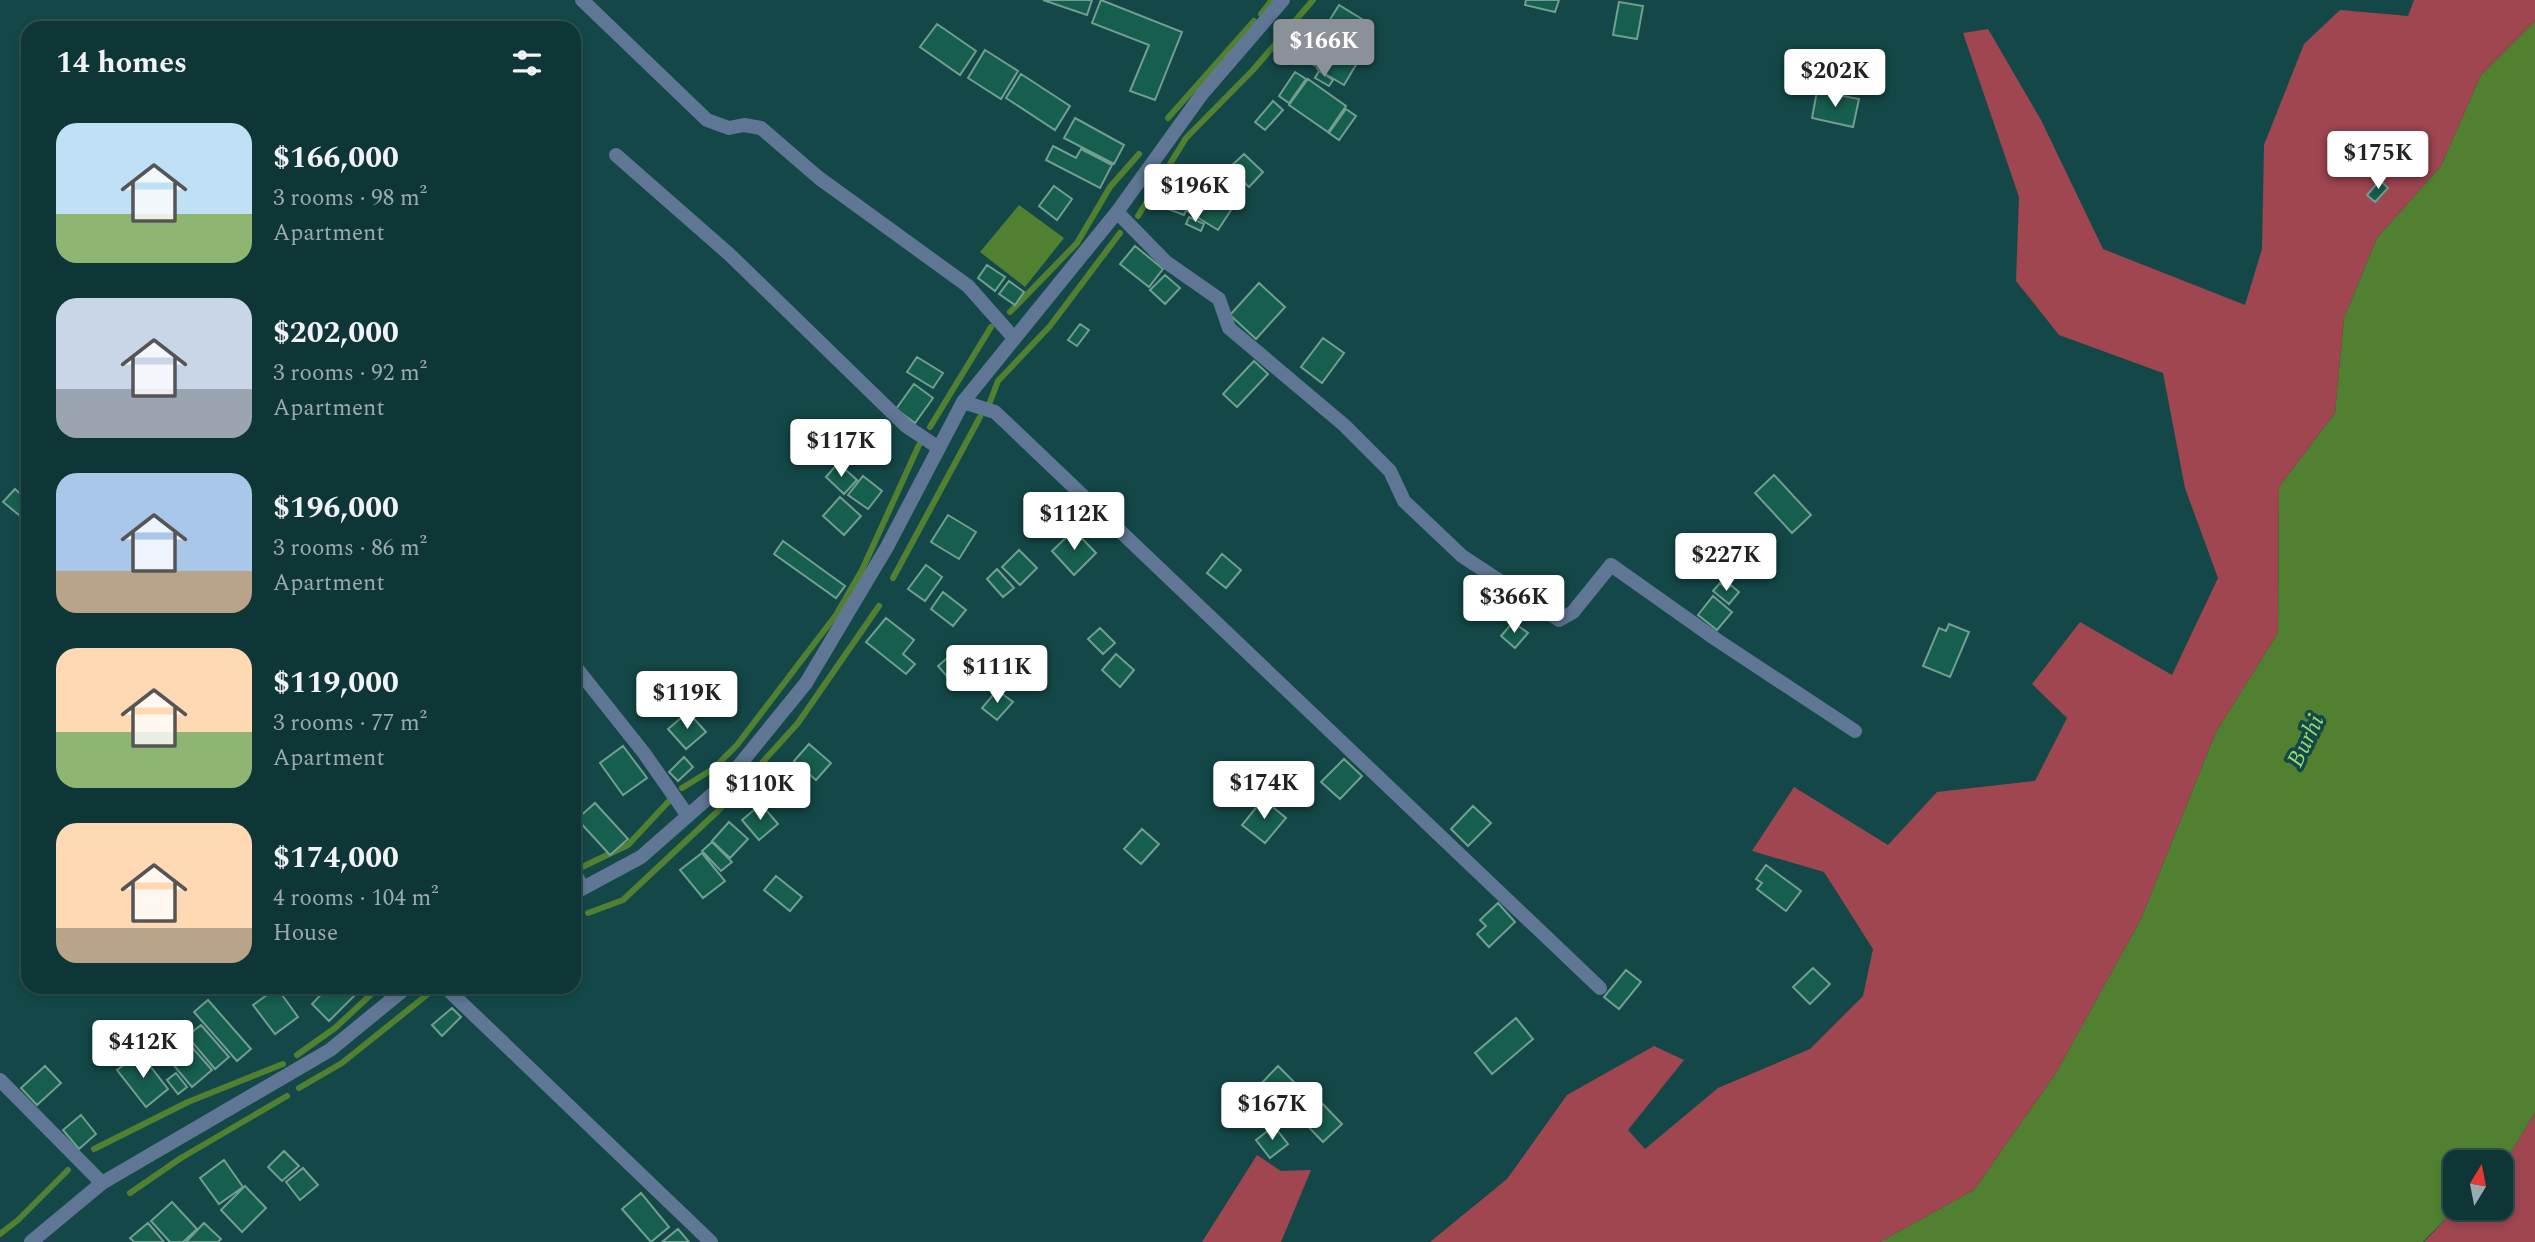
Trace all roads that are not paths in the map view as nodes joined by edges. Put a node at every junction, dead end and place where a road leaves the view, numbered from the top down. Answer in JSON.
{"nodes":[{"id":1,"x":582,"y":0,"type":"edge"},
{"id":2,"x":1283,"y":0,"type":"edge"},
{"id":3,"x":616,"y":155,"type":"dead end"},
{"id":4,"x":1116,"y":212,"type":"junction"},
{"id":5,"x":1014,"y":338,"type":"junction"},
{"id":6,"x":963,"y":402,"type":"junction"},
{"id":7,"x":939,"y":448,"type":"junction"},
{"id":8,"x":581,"y":674,"type":"edge"},
{"id":9,"x":1855,"y":731,"type":"dead end"},
{"id":10,"x":688,"y":816,"type":"junction"},
{"id":11,"x":581,"y":889,"type":"edge"},
{"id":12,"x":1600,"y":988,"type":"dead end"},
{"id":13,"x":398,"y":994,"type":"edge"},
{"id":14,"x":451,"y":994,"type":"edge"},
{"id":15,"x":0,"y":1080,"type":"edge"},
{"id":16,"x":102,"y":1183,"type":"junction"},
{"id":17,"x":31,"y":1242,"type":"edge"},
{"id":18,"x":711,"y":1242,"type":"edge"}],
"edges":[{"from":1,"to":5,"type":"street"},
{"from":2,"to":4,"type":"street"},
{"from":3,"to":7,"type":"street"},
{"from":4,"to":5,"type":"street"},
{"from":4,"to":9,"type":"street"},
{"from":5,"to":6,"type":"street"},
{"from":6,"to":7,"type":"street"},
{"from":6,"to":12,"type":"street"},
{"from":7,"to":10,"type":"street"},
{"from":8,"to":10,"type":"street"},
{"from":10,"to":11,"type":"street"},
{"from":13,"to":16,"type":"street"},
{"from":14,"to":18,"type":"street"},
{"from":15,"to":16,"type":"street"},
{"from":16,"to":17,"type":"street"}]}
